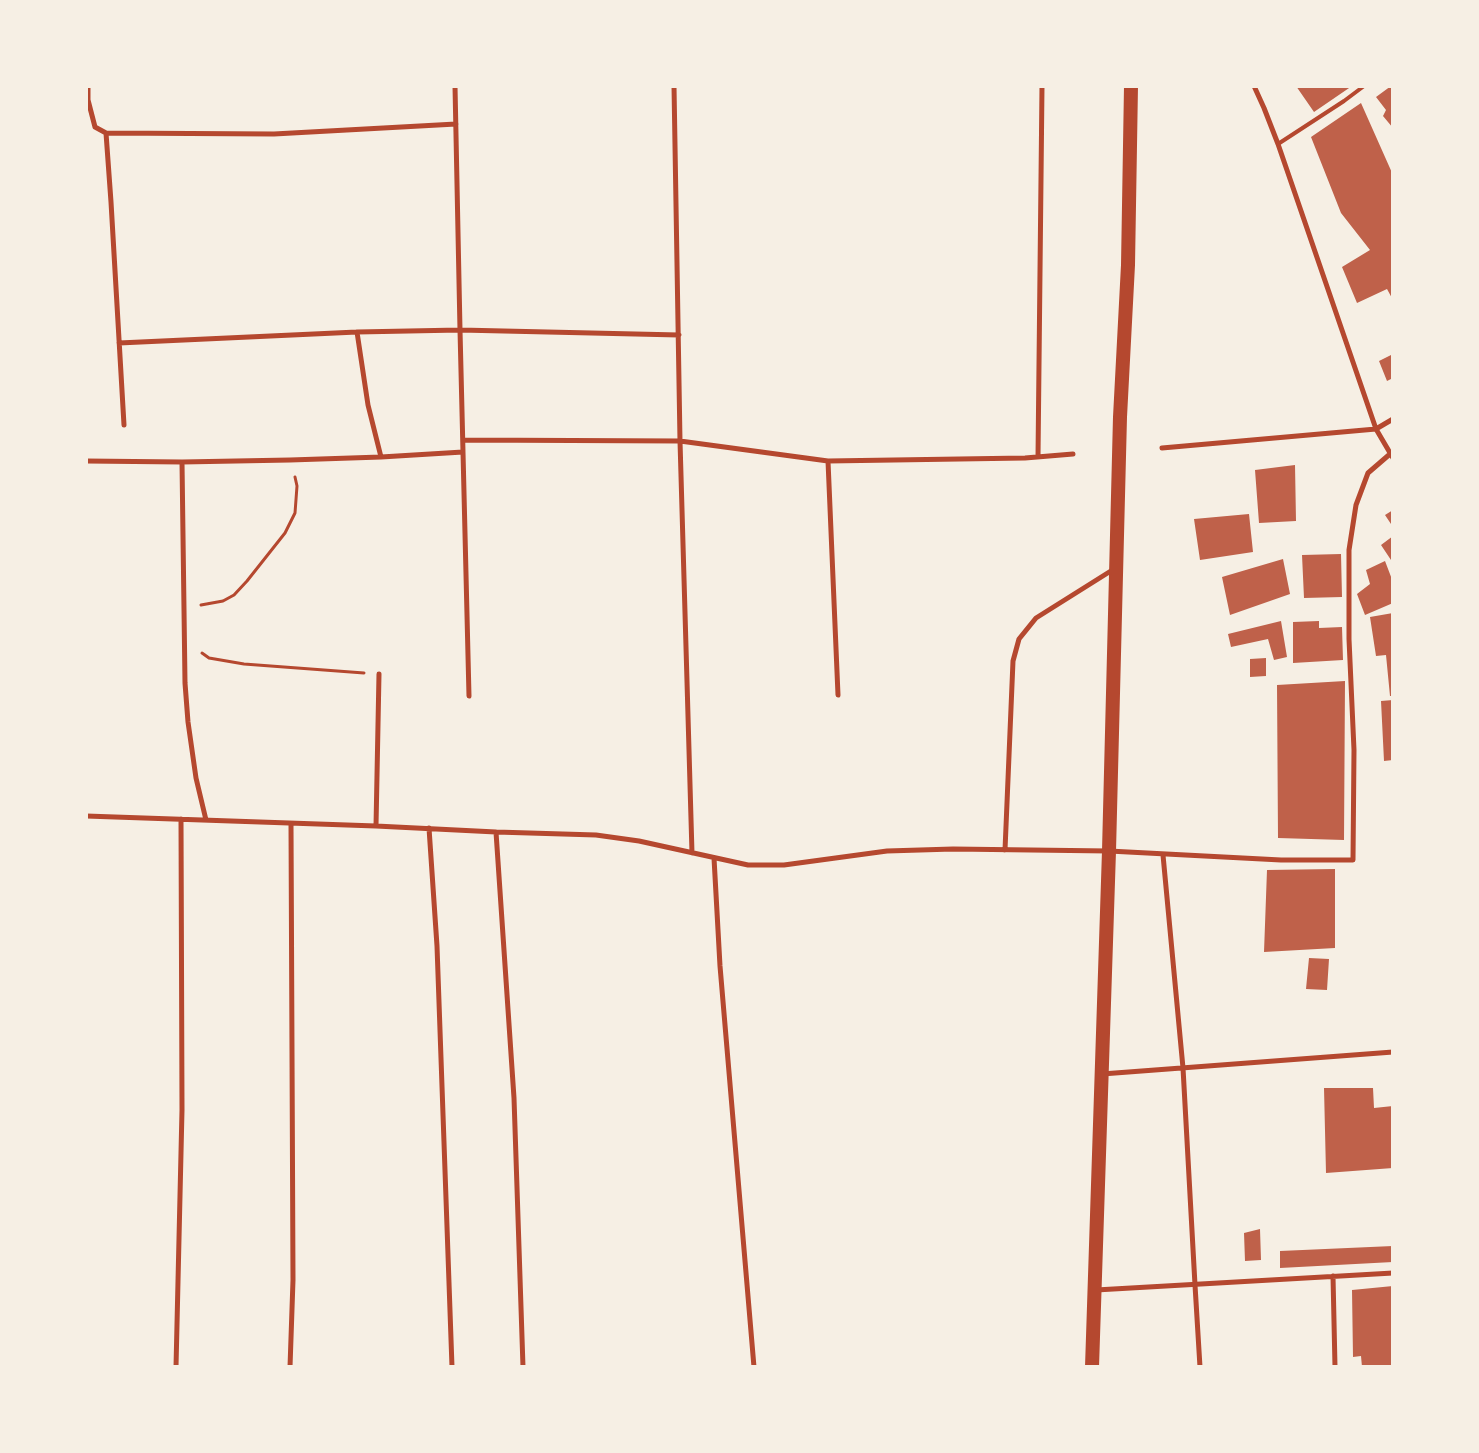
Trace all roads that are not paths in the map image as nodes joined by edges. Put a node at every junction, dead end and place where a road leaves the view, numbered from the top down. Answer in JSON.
{"nodes":[{"id":1,"x":88,"y":86,"type":"edge"},
{"id":2,"x":455,"y":86,"type":"edge"},
{"id":3,"x":674,"y":86,"type":"edge"},
{"id":4,"x":1042,"y":86,"type":"edge"},
{"id":5,"x":1131,"y":86,"type":"edge"},
{"id":6,"x":1254,"y":86,"type":"edge"},
{"id":7,"x":1364,"y":86,"type":"edge"},
{"id":8,"x":456,"y":124,"type":"junction"},
{"id":9,"x":106,"y":133,"type":"junction"},
{"id":10,"x":1278,"y":144,"type":"junction"},
{"id":11,"x":460,"y":330,"type":"junction"},
{"id":12,"x":357,"y":332,"type":"junction"},
{"id":13,"x":679,"y":335,"type":"junction"},
{"id":14,"x":120,"y":342,"type":"junction"},
{"id":15,"x":1393,"y":419,"type":"edge"},
{"id":16,"x":124,"y":425,"type":"dead end"},
{"id":17,"x":1376,"y":429,"type":"junction"},
{"id":18,"x":462,"y":440,"type":"junction"},
{"id":19,"x":680,"y":441,"type":"junction"},
{"id":20,"x":1162,"y":448,"type":"dead end"},
{"id":21,"x":463,"y":452,"type":"junction"},
{"id":22,"x":1072,"y":454,"type":"dead end"},
{"id":23,"x":1392,"y":456,"type":"edge"},
{"id":24,"x":380,"y":457,"type":"junction"},
{"id":25,"x":1038,"y":457,"type":"junction"},
{"id":26,"x":828,"y":460,"type":"junction"},
{"id":27,"x":86,"y":461,"type":"edge"},
{"id":28,"x":182,"y":462,"type":"junction"},
{"id":29,"x":1116,"y":568,"type":"junction"},
{"id":30,"x":379,"y":674,"type":"road end"},
{"id":31,"x":838,"y":695,"type":"dead end"},
{"id":32,"x":469,"y":696,"type":"dead end"},
{"id":33,"x":86,"y":816,"type":"edge"},
{"id":34,"x":181,"y":819,"type":"junction"},
{"id":35,"x":206,"y":820,"type":"junction"},
{"id":36,"x":291,"y":824,"type":"junction"},
{"id":37,"x":376,"y":826,"type":"junction"},
{"id":38,"x":429,"y":828,"type":"junction"},
{"id":39,"x":496,"y":832,"type":"junction"},
{"id":40,"x":1005,"y":850,"type":"junction"},
{"id":41,"x":1109,"y":852,"type":"junction"},
{"id":42,"x":692,"y":853,"type":"junction"},
{"id":43,"x":1163,"y":855,"type":"junction"},
{"id":44,"x":714,"y":858,"type":"junction"},
{"id":45,"x":1393,"y":1052,"type":"edge"},
{"id":46,"x":1183,"y":1068,"type":"junction"},
{"id":47,"x":1102,"y":1074,"type":"junction"},
{"id":48,"x":1393,"y":1273,"type":"edge"},
{"id":49,"x":1333,"y":1276,"type":"junction"},
{"id":50,"x":1195,"y":1284,"type":"junction"},
{"id":51,"x":1094,"y":1290,"type":"junction"},
{"id":52,"x":176,"y":1367,"type":"edge"},
{"id":53,"x":290,"y":1367,"type":"edge"},
{"id":54,"x":452,"y":1367,"type":"edge"},
{"id":55,"x":523,"y":1367,"type":"edge"},
{"id":56,"x":754,"y":1367,"type":"edge"},
{"id":57,"x":1092,"y":1367,"type":"edge"},
{"id":58,"x":1200,"y":1367,"type":"edge"},
{"id":59,"x":1335,"y":1367,"type":"edge"}],
"edges":[{"from":1,"to":9,"type":"street"},
{"from":2,"to":8,"type":"street"},
{"from":3,"to":13,"type":"street"},
{"from":4,"to":25,"type":"street"},
{"from":5,"to":29,"type":"highway"},
{"from":6,"to":10,"type":"street"},
{"from":7,"to":10,"type":"lane"},
{"from":8,"to":9,"type":"street"},
{"from":8,"to":11,"type":"street"},
{"from":9,"to":14,"type":"street"},
{"from":10,"to":17,"type":"street"},
{"from":11,"to":12,"type":"street"},
{"from":11,"to":13,"type":"street"},
{"from":11,"to":18,"type":"street"},
{"from":12,"to":14,"type":"street"},
{"from":12,"to":24,"type":"street"},
{"from":13,"to":19,"type":"street"},
{"from":14,"to":16,"type":"street"},
{"from":15,"to":17,"type":"street"},
{"from":17,"to":20,"type":"street"},
{"from":17,"to":23,"type":"street"},
{"from":18,"to":19,"type":"street"},
{"from":18,"to":21,"type":"street"},
{"from":19,"to":26,"type":"street"},
{"from":19,"to":42,"type":"street"},
{"from":21,"to":24,"type":"street"},
{"from":21,"to":32,"type":"street"},
{"from":22,"to":25,"type":"street"},
{"from":23,"to":43,"type":"street"},
{"from":24,"to":28,"type":"street"},
{"from":25,"to":26,"type":"street"},
{"from":26,"to":31,"type":"street"},
{"from":27,"to":28,"type":"street"},
{"from":28,"to":35,"type":"street"},
{"from":29,"to":40,"type":"street"},
{"from":29,"to":41,"type":"highway"},
{"from":30,"to":37,"type":"street"},
{"from":33,"to":34,"type":"street"},
{"from":34,"to":35,"type":"street"},
{"from":34,"to":52,"type":"street"},
{"from":35,"to":36,"type":"street"},
{"from":36,"to":37,"type":"street"},
{"from":36,"to":53,"type":"street"},
{"from":37,"to":38,"type":"street"},
{"from":38,"to":39,"type":"street"},
{"from":38,"to":54,"type":"street"},
{"from":39,"to":42,"type":"street"},
{"from":39,"to":55,"type":"street"},
{"from":40,"to":41,"type":"street"},
{"from":40,"to":44,"type":"street"},
{"from":41,"to":43,"type":"street"},
{"from":41,"to":47,"type":"highway"},
{"from":42,"to":44,"type":"street"},
{"from":43,"to":46,"type":"street"},
{"from":44,"to":56,"type":"street"},
{"from":45,"to":46,"type":"street"},
{"from":46,"to":47,"type":"street"},
{"from":46,"to":50,"type":"street"},
{"from":47,"to":51,"type":"highway"},
{"from":48,"to":49,"type":"street"},
{"from":49,"to":50,"type":"street"},
{"from":49,"to":59,"type":"street"},
{"from":50,"to":51,"type":"street"},
{"from":50,"to":58,"type":"street"},
{"from":51,"to":57,"type":"highway"}]}
